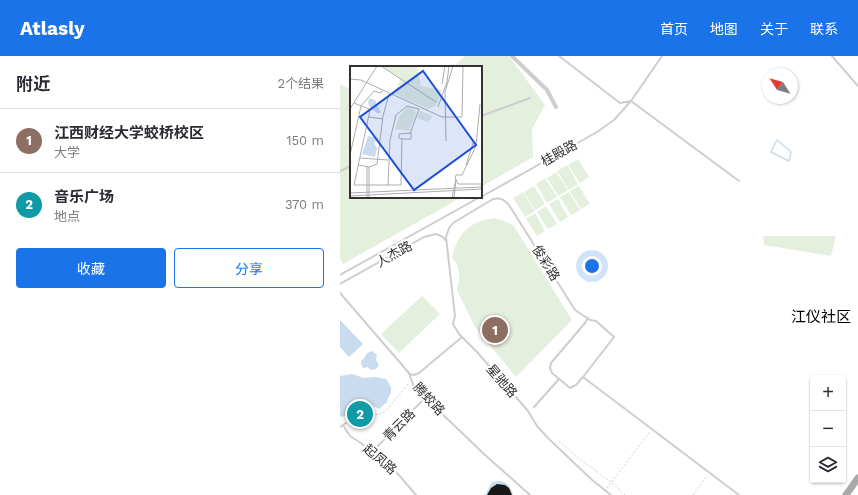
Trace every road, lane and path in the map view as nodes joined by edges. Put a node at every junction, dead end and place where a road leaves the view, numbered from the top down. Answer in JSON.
{"nodes":[{"id":1,"x":512,"y":56,"type":"edge"},
{"id":2,"x":559,"y":56,"type":"edge"},
{"id":3,"x":662,"y":56,"type":"edge"},
{"id":4,"x":832,"y":56,"type":"edge"},
{"id":5,"x":858,"y":86,"type":"edge"},
{"id":6,"x":530,"y":98,"type":"dead end"},
{"id":7,"x":631,"y":101,"type":"junction"},
{"id":8,"x":556,"y":107,"type":"dead end"},
{"id":9,"x":482,"y":116,"type":"edge"},
{"id":10,"x":350,"y":166,"type":"edge"},
{"id":11,"x":340,"y":171,"type":"edge"},
{"id":12,"x":739,"y":181,"type":"dead end"},
{"id":13,"x":482,"y":196,"type":"edge"},
{"id":14,"x":479,"y":198,"type":"edge"},
{"id":15,"x":447,"y":241,"type":"junction"},
{"id":16,"x":340,"y":275,"type":"edge"},
{"id":17,"x":340,"y":284,"type":"edge"},
{"id":18,"x":340,"y":293,"type":"edge"},
{"id":19,"x":588,"y":318,"type":"junction"},
{"id":20,"x":462,"y":337,"type":"junction"},
{"id":21,"x":409,"y":374,"type":"junction"},
{"id":22,"x":583,"y":377,"type":"junction"},
{"id":23,"x":559,"y":379,"type":"junction"},
{"id":24,"x":411,"y":381,"type":"junction"},
{"id":25,"x":425,"y":398,"type":"junction"},
{"id":26,"x":534,"y":407,"type":"dead end"},
{"id":27,"x":346,"y":423,"type":"joint"},
{"id":28,"x":343,"y":425,"type":"junction"},
{"id":29,"x":340,"y":427,"type":"edge"},
{"id":30,"x":652,"y":429,"type":"junction"},
{"id":31,"x":559,"y":441,"type":"dead end"},
{"id":32,"x":372,"y":452,"type":"junction"},
{"id":33,"x":710,"y":472,"type":"junction"},
{"id":34,"x":858,"y":478,"type":"edge"},
{"id":35,"x":611,"y":482,"type":"junction"},
{"id":36,"x":605,"y":490,"type":"junction"},
{"id":37,"x":416,"y":495,"type":"edge"},
{"id":38,"x":530,"y":495,"type":"edge"},
{"id":39,"x":612,"y":495,"type":"edge"},
{"id":40,"x":625,"y":495,"type":"edge"},
{"id":41,"x":693,"y":495,"type":"edge"},
{"id":42,"x":739,"y":495,"type":"edge"},
{"id":43,"x":846,"y":495,"type":"edge"}],
"edges":[{"from":1,"to":8,"type":"street"},
{"from":2,"to":7,"type":"lane"},
{"from":3,"to":7,"type":"lane","name":"桂殿路"},
{"from":4,"to":5,"type":"lane"},
{"from":6,"to":9,"type":"lane"},
{"from":7,"to":12,"type":"lane"},
{"from":7,"to":13,"type":"lane","name":"桂殿路"},
{"from":10,"to":11,"type":"lane"},
{"from":14,"to":16,"type":"lane","name":"桂殿路"},
{"from":15,"to":17,"type":"lane","name":"人杰路"},
{"from":15,"to":19,"type":"lane","name":"俊彩路"},
{"from":15,"to":20,"type":"lane","name":"星驰路"},
{"from":18,"to":21,"type":"lane","name":"腾蛟路"},
{"from":19,"to":22,"type":"lane","name":"俊彩路"},
{"from":19,"to":23,"type":"lane"},
{"from":20,"to":21,"type":"lane"},
{"from":20,"to":36,"type":"lane","name":"星驰路"},
{"from":21,"to":24,"type":"lane","name":"腾蛟路"},
{"from":22,"to":23,"type":"lane"},
{"from":22,"to":30,"type":"lane"},
{"from":23,"to":26,"type":"lane"},
{"from":24,"to":25,"type":"lane","name":"腾蛟路"},
{"from":24,"to":27,"type":"path"},
{"from":25,"to":32,"type":"lane","name":"青云路"},
{"from":25,"to":38,"type":"lane","name":"腾蛟路"},
{"from":27,"to":28,"type":"lane"},
{"from":28,"to":29,"type":"lane"},
{"from":28,"to":32,"type":"lane","name":"起凤路"},
{"from":30,"to":33,"type":"lane"},
{"from":30,"to":35,"type":"path"},
{"from":31,"to":35,"type":"path"},
{"from":32,"to":37,"type":"lane","name":"起凤路"},
{"from":33,"to":41,"type":"path"},
{"from":33,"to":42,"type":"lane"},
{"from":34,"to":43,"type":"main road"},
{"from":35,"to":36,"type":"path"},
{"from":35,"to":40,"type":"path"},
{"from":36,"to":39,"type":"lane","name":"星驰路"}]}
